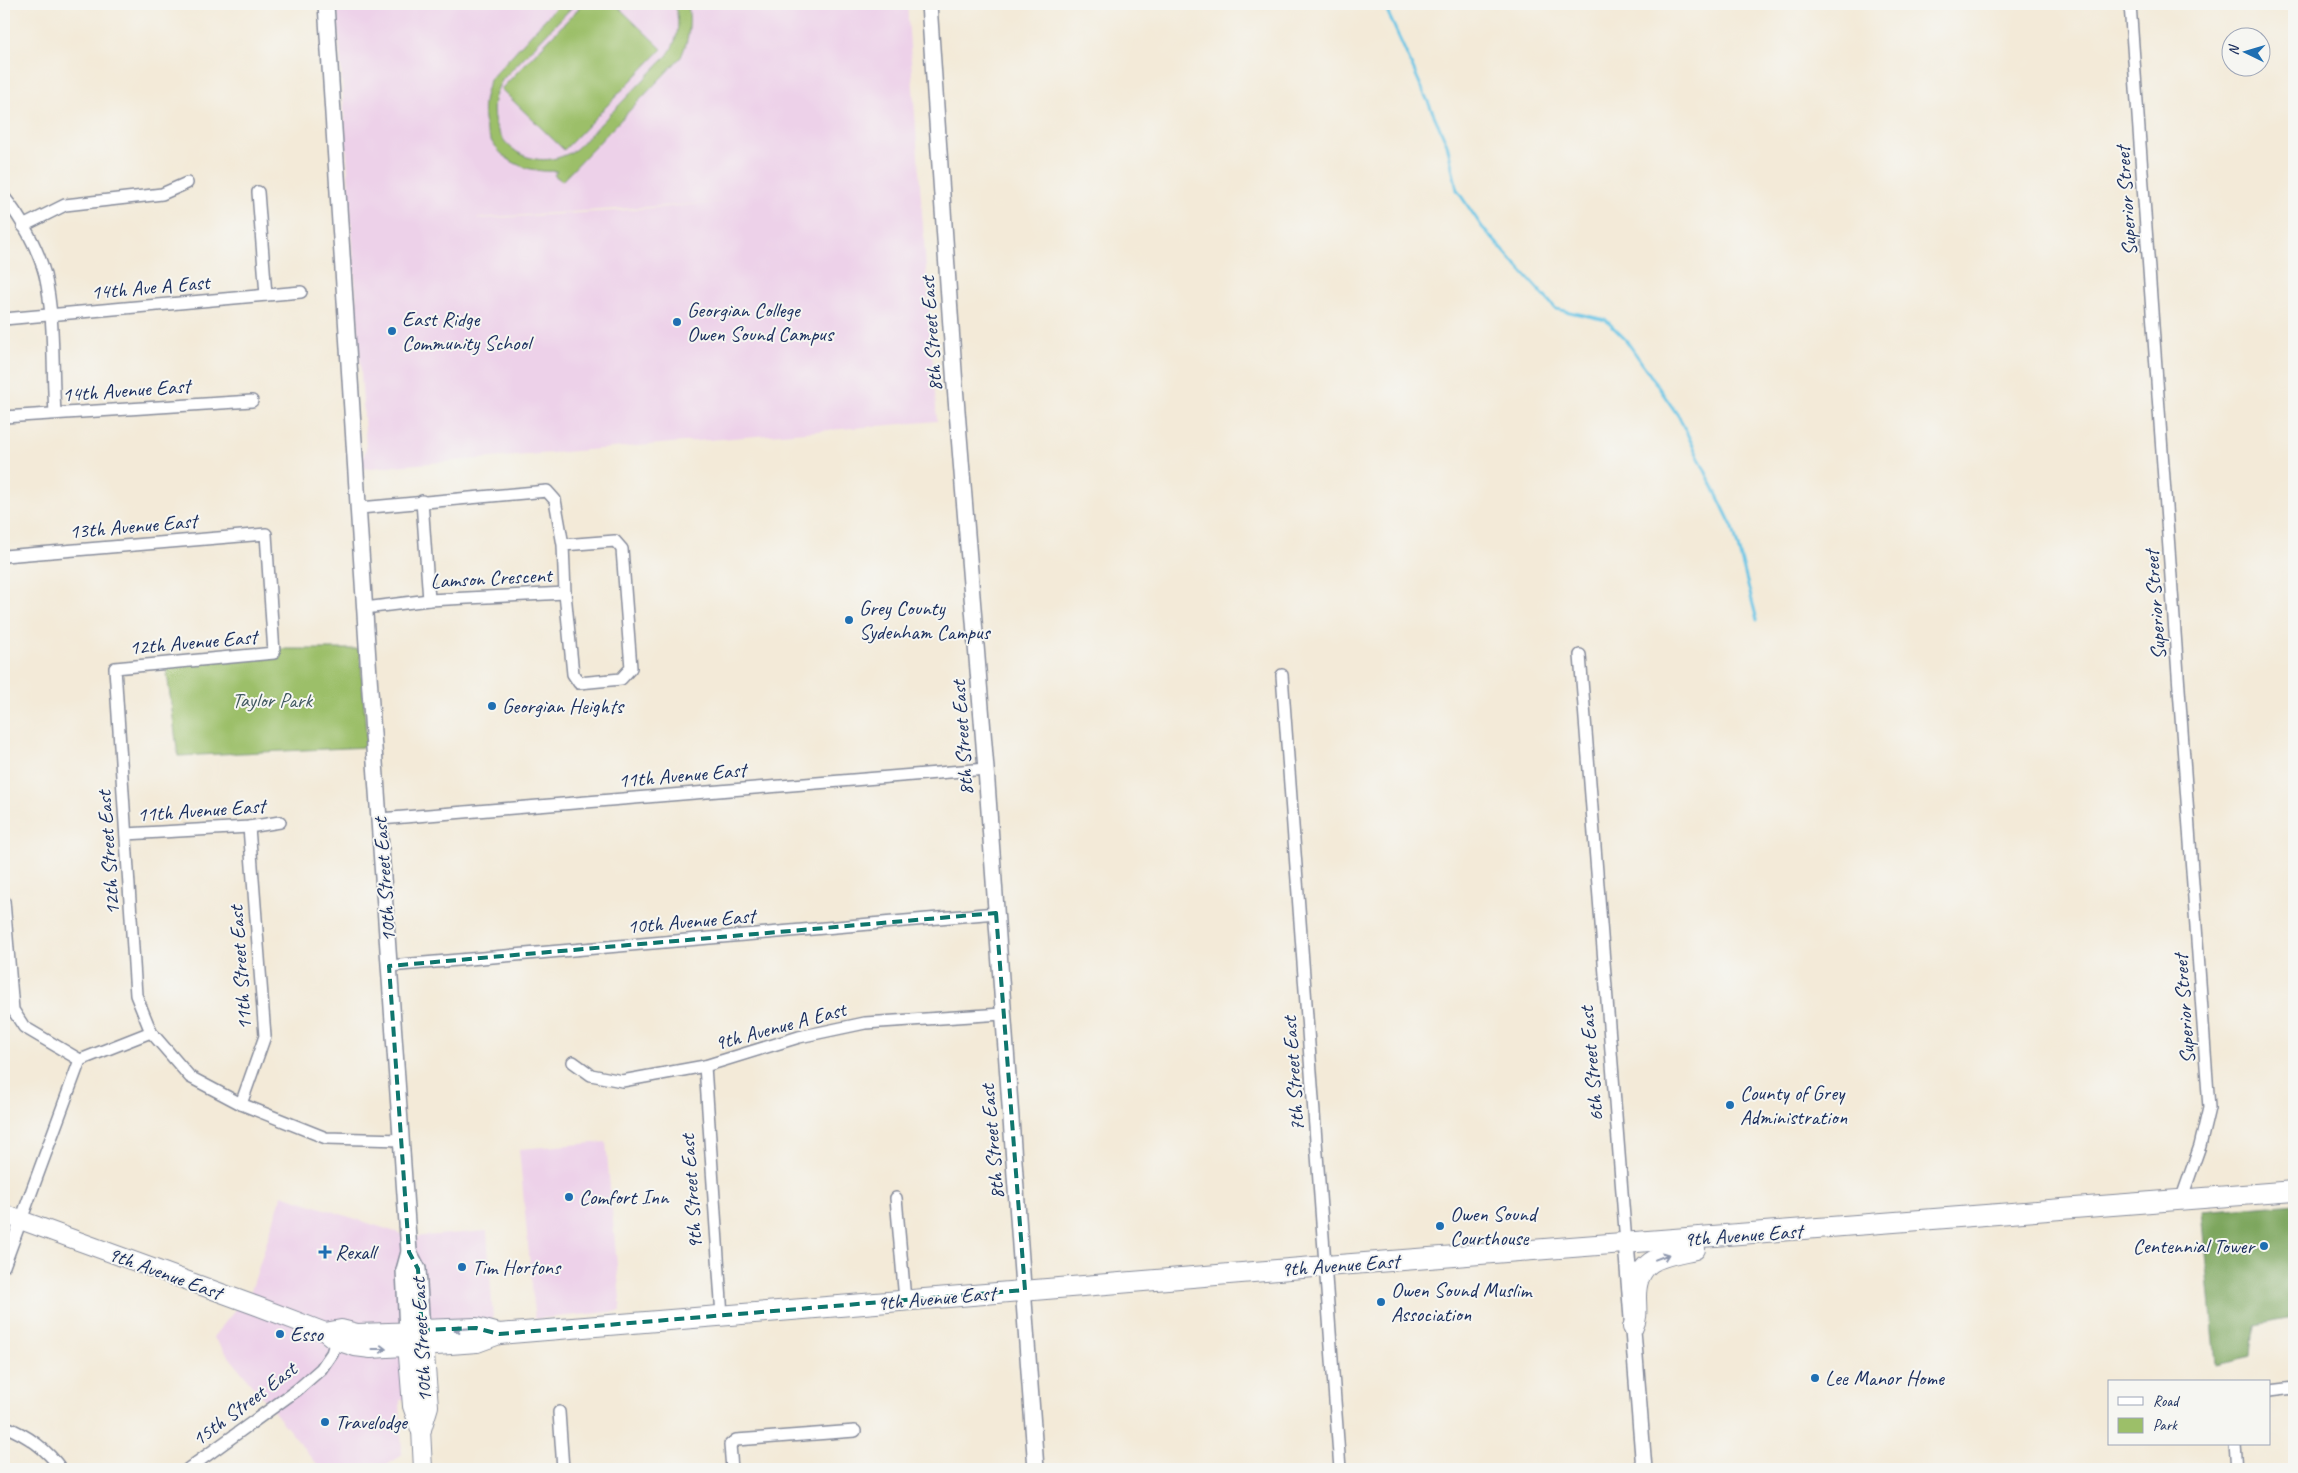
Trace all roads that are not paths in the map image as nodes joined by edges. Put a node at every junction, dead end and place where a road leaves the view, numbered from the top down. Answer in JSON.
{"nodes":[{"id":1,"x":326,"y":4,"type":"edge"},
{"id":2,"x":930,"y":4,"type":"edge"},
{"id":3,"x":2130,"y":4,"type":"edge"},
{"id":4,"x":187,"y":183,"type":"dead end"},
{"id":5,"x":258,"y":192,"type":"dead end"},
{"id":6,"x":4,"y":197,"type":"edge"},
{"id":7,"x":23,"y":226,"type":"junction"},
{"id":8,"x":301,"y":292,"type":"dead end"},
{"id":9,"x":266,"y":295,"type":"junction"},
{"id":10,"x":50,"y":316,"type":"junction"},
{"id":11,"x":4,"y":319,"type":"edge"},
{"id":12,"x":252,"y":401,"type":"dead end"},
{"id":13,"x":55,"y":413,"type":"junction"},
{"id":14,"x":4,"y":417,"type":"edge"},
{"id":15,"x":422,"y":502,"type":"junction"},
{"id":16,"x":360,"y":508,"type":"junction"},
{"id":17,"x":563,"y":546,"type":"junction"},
{"id":18,"x":4,"y":556,"type":"edge"},
{"id":19,"x":565,"y":593,"type":"junction"},
{"id":20,"x":429,"y":600,"type":"junction"},
{"id":21,"x":365,"y":608,"type":"junction"},
{"id":22,"x":274,"y":653,"type":"joint"},
{"id":23,"x":1580,"y":655,"type":"dead end"},
{"id":24,"x":115,"y":668,"type":"joint"},
{"id":25,"x":1282,"y":675,"type":"dead end"},
{"id":26,"x":986,"y":769,"type":"junction"},
{"id":27,"x":380,"y":819,"type":"junction"},
{"id":28,"x":280,"y":822,"type":"dead end"},
{"id":29,"x":249,"y":827,"type":"junction"},
{"id":30,"x":126,"y":834,"type":"junction"},
{"id":31,"x":4,"y":901,"type":"edge"},
{"id":32,"x":996,"y":913,"type":"junction"},
{"id":33,"x":389,"y":966,"type":"junction"},
{"id":34,"x":1002,"y":1014,"type":"junction"},
{"id":35,"x":151,"y":1032,"type":"junction"},
{"id":36,"x":80,"y":1060,"type":"junction"},
{"id":37,"x":573,"y":1062,"type":"dead end"},
{"id":38,"x":705,"y":1066,"type":"junction"},
{"id":39,"x":241,"y":1104,"type":"junction"},
{"id":40,"x":402,"y":1140,"type":"junction"},
{"id":41,"x":2294,"y":1192,"type":"edge"},
{"id":42,"x":896,"y":1198,"type":"dead end"},
{"id":43,"x":2181,"y":1200,"type":"junction"},
{"id":44,"x":4,"y":1214,"type":"edge"},
{"id":45,"x":20,"y":1220,"type":"junction"},
{"id":46,"x":1730,"y":1236,"type":"junction"},
{"id":47,"x":1626,"y":1243,"type":"junction"},
{"id":48,"x":4,"y":1266,"type":"edge"},
{"id":49,"x":1326,"y":1266,"type":"junction"},
{"id":50,"x":1025,"y":1290,"type":"junction"},
{"id":51,"x":905,"y":1300,"type":"junction"},
{"id":52,"x":722,"y":1316,"type":"junction"},
{"id":53,"x":1633,"y":1328,"type":"junction"},
{"id":54,"x":330,"y":1337,"type":"junction"},
{"id":55,"x":415,"y":1339,"type":"junction"},
{"id":56,"x":2294,"y":1388,"type":"edge"},
{"id":57,"x":2270,"y":1391,"type":"edge"},
{"id":58,"x":559,"y":1412,"type":"dead end"},
{"id":59,"x":4,"y":1426,"type":"edge"},
{"id":60,"x":421,"y":1429,"type":"joint"},
{"id":61,"x":855,"y":1431,"type":"dead end"},
{"id":62,"x":2236,"y":1446,"type":"edge"},
{"id":63,"x":61,"y":1469,"type":"edge"},
{"id":64,"x":188,"y":1469,"type":"edge"},
{"id":65,"x":423,"y":1469,"type":"edge"},
{"id":66,"x":563,"y":1469,"type":"edge"},
{"id":67,"x":732,"y":1469,"type":"edge"},
{"id":68,"x":1036,"y":1469,"type":"edge"},
{"id":69,"x":1340,"y":1469,"type":"edge"},
{"id":70,"x":1644,"y":1469,"type":"edge"},
{"id":71,"x":2237,"y":1469,"type":"edge"}],
"edges":[{"from":1,"to":16,"type":"main road","name":"10th Street East"},
{"from":2,"to":26,"type":"main road","name":"8th Street East"},
{"from":3,"to":43,"type":"street","name":"Superior Street"},
{"from":4,"to":7,"type":"street"},
{"from":5,"to":9,"type":"street"},
{"from":6,"to":7,"type":"street"},
{"from":7,"to":10,"type":"street"},
{"from":8,"to":9,"type":"street","name":"14th Ave A East"},
{"from":9,"to":10,"type":"street","name":"14th Ave A East"},
{"from":10,"to":11,"type":"street","name":"14th Ave A East"},
{"from":10,"to":13,"type":"street"},
{"from":12,"to":13,"type":"street","name":"14th Avenue East"},
{"from":13,"to":14,"type":"street","name":"14th Avenue East"},
{"from":15,"to":16,"type":"street","name":"Lamson Crescent"},
{"from":15,"to":17,"type":"street","name":"Lamson Crescent"},
{"from":15,"to":20,"type":"street"},
{"from":16,"to":21,"type":"main road","name":"10th Street East"},
{"from":17,"to":19,"type":"street","name":"Lamson Crescent"},
{"from":17,"to":19,"type":"street"},
{"from":18,"to":22,"type":"street","name":"13th Avenue East"},
{"from":19,"to":20,"type":"street","name":"Lamson Crescent"},
{"from":20,"to":21,"type":"street","name":"Lamson Crescent"},
{"from":21,"to":27,"type":"main road","name":"10th Street East"},
{"from":22,"to":24,"type":"street","name":"12th Avenue East"},
{"from":23,"to":47,"type":"street","name":"6th Street East"},
{"from":24,"to":30,"type":"street","name":"12th Street East"},
{"from":25,"to":49,"type":"street","name":"7th Street East"},
{"from":26,"to":27,"type":"street","name":"11th Avenue East"},
{"from":26,"to":32,"type":"main road","name":"8th Street East"},
{"from":27,"to":33,"type":"main road","name":"10th Street East"},
{"from":28,"to":29,"type":"street","name":"11th Avenue East"},
{"from":29,"to":30,"type":"street","name":"11th Avenue East"},
{"from":29,"to":39,"type":"street","name":"11th Street East"},
{"from":30,"to":35,"type":"street","name":"12th Street East"},
{"from":31,"to":36,"type":"street"},
{"from":32,"to":33,"type":"street","name":"10th Avenue East"},
{"from":32,"to":34,"type":"main road","name":"8th Street East"},
{"from":33,"to":40,"type":"main road","name":"10th Street East"},
{"from":34,"to":38,"type":"street","name":"9th Avenue A East"},
{"from":34,"to":50,"type":"main road","name":"8th Street East"},
{"from":35,"to":36,"type":"street"},
{"from":35,"to":39,"type":"street"},
{"from":36,"to":45,"type":"street"},
{"from":37,"to":38,"type":"street","name":"9th Avenue A East"},
{"from":38,"to":52,"type":"street","name":"9th Street East"},
{"from":39,"to":40,"type":"street"},
{"from":40,"to":55,"type":"main road","name":"10th Street East"},
{"from":41,"to":43,"type":"highway","name":"9th Avenue East"},
{"from":42,"to":51,"type":"street"},
{"from":43,"to":46,"type":"highway","name":"9th Avenue East"},
{"from":44,"to":45,"type":"main road","name":"9th Avenue East"},
{"from":45,"to":48,"type":"street"},
{"from":45,"to":54,"type":"main road","name":"9th Avenue East"},
{"from":46,"to":47,"type":"highway","name":"9th Avenue East"},
{"from":53,"to":46,"type":"highway","one_way":true},
{"from":47,"to":49,"type":"highway","name":"9th Avenue East"},
{"from":47,"to":53,"type":"main road","name":"6th Street East"},
{"from":49,"to":50,"type":"highway","name":"9th Avenue East"},
{"from":49,"to":69,"type":"street","name":"7th Street East"},
{"from":50,"to":51,"type":"highway","name":"9th Avenue East"},
{"from":50,"to":68,"type":"main road","name":"8th Street East"},
{"from":51,"to":52,"type":"highway","name":"9th Avenue East"},
{"from":52,"to":55,"type":"highway","name":"9th Avenue East"},
{"from":53,"to":70,"type":"main road","name":"6th Street East"},
{"from":54,"to":55,"type":"main road","name":"9th Avenue East"},
{"from":54,"to":64,"type":"street","name":"15th Street East"},
{"from":55,"to":60,"type":"highway","name":"10th Street East"},
{"from":56,"to":57,"type":"street"},
{"from":58,"to":66,"type":"street"},
{"from":59,"to":63,"type":"street"},
{"from":60,"to":65,"type":"main road","name":"10th Street East"},
{"from":61,"to":67,"type":"street"},
{"from":62,"to":71,"type":"street"}]}
